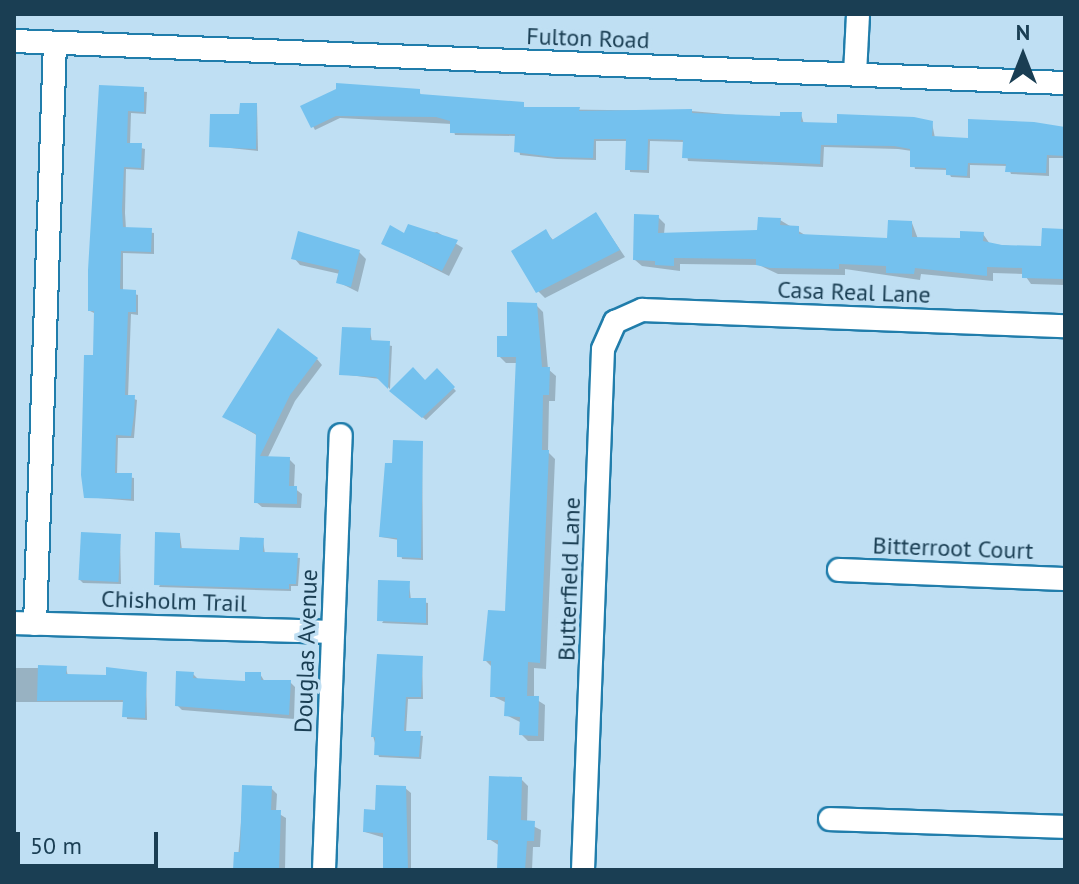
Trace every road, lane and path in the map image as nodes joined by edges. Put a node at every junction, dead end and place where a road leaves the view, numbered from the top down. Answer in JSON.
{"nodes":[{"id":1,"x":858,"y":14,"type":"edge"},
{"id":2,"x":14,"y":41,"type":"edge"},
{"id":3,"x":55,"y":43,"type":"junction"},
{"id":4,"x":855,"y":74,"type":"junction"},
{"id":5,"x":1065,"y":83,"type":"edge"},
{"id":6,"x":642,"y":310,"type":"joint"},
{"id":7,"x":1065,"y":326,"type":"edge"},
{"id":8,"x":341,"y":435,"type":"dead end"},
{"id":9,"x":839,"y":570,"type":"dead end"},
{"id":10,"x":1065,"y":579,"type":"edge"},
{"id":11,"x":24,"y":623,"type":"edge"},
{"id":12,"x":333,"y":632,"type":"junction"},
{"id":13,"x":830,"y":819,"type":"dead end"},
{"id":14,"x":1065,"y":827,"type":"edge"},
{"id":15,"x":324,"y":870,"type":"edge"},
{"id":16,"x":583,"y":870,"type":"edge"}],
"edges":[{"from":1,"to":4,"type":"street"},
{"from":2,"to":3,"type":"street","name":"Fulton Road"},
{"from":3,"to":4,"type":"street","name":"Fulton Road"},
{"from":3,"to":11,"type":"street"},
{"from":4,"to":5,"type":"street","name":"Fulton Road"},
{"from":6,"to":7,"type":"street","name":"Casa Real Lane"},
{"from":6,"to":16,"type":"street","name":"Butterfield Lane"},
{"from":8,"to":12,"type":"street","name":"Douglas Avenue"},
{"from":9,"to":10,"type":"street","name":"Bitterroot Court"},
{"from":11,"to":12,"type":"street","name":"Chisholm Trail"},
{"from":12,"to":15,"type":"street","name":"Douglas Avenue"},
{"from":13,"to":14,"type":"street"}]}
